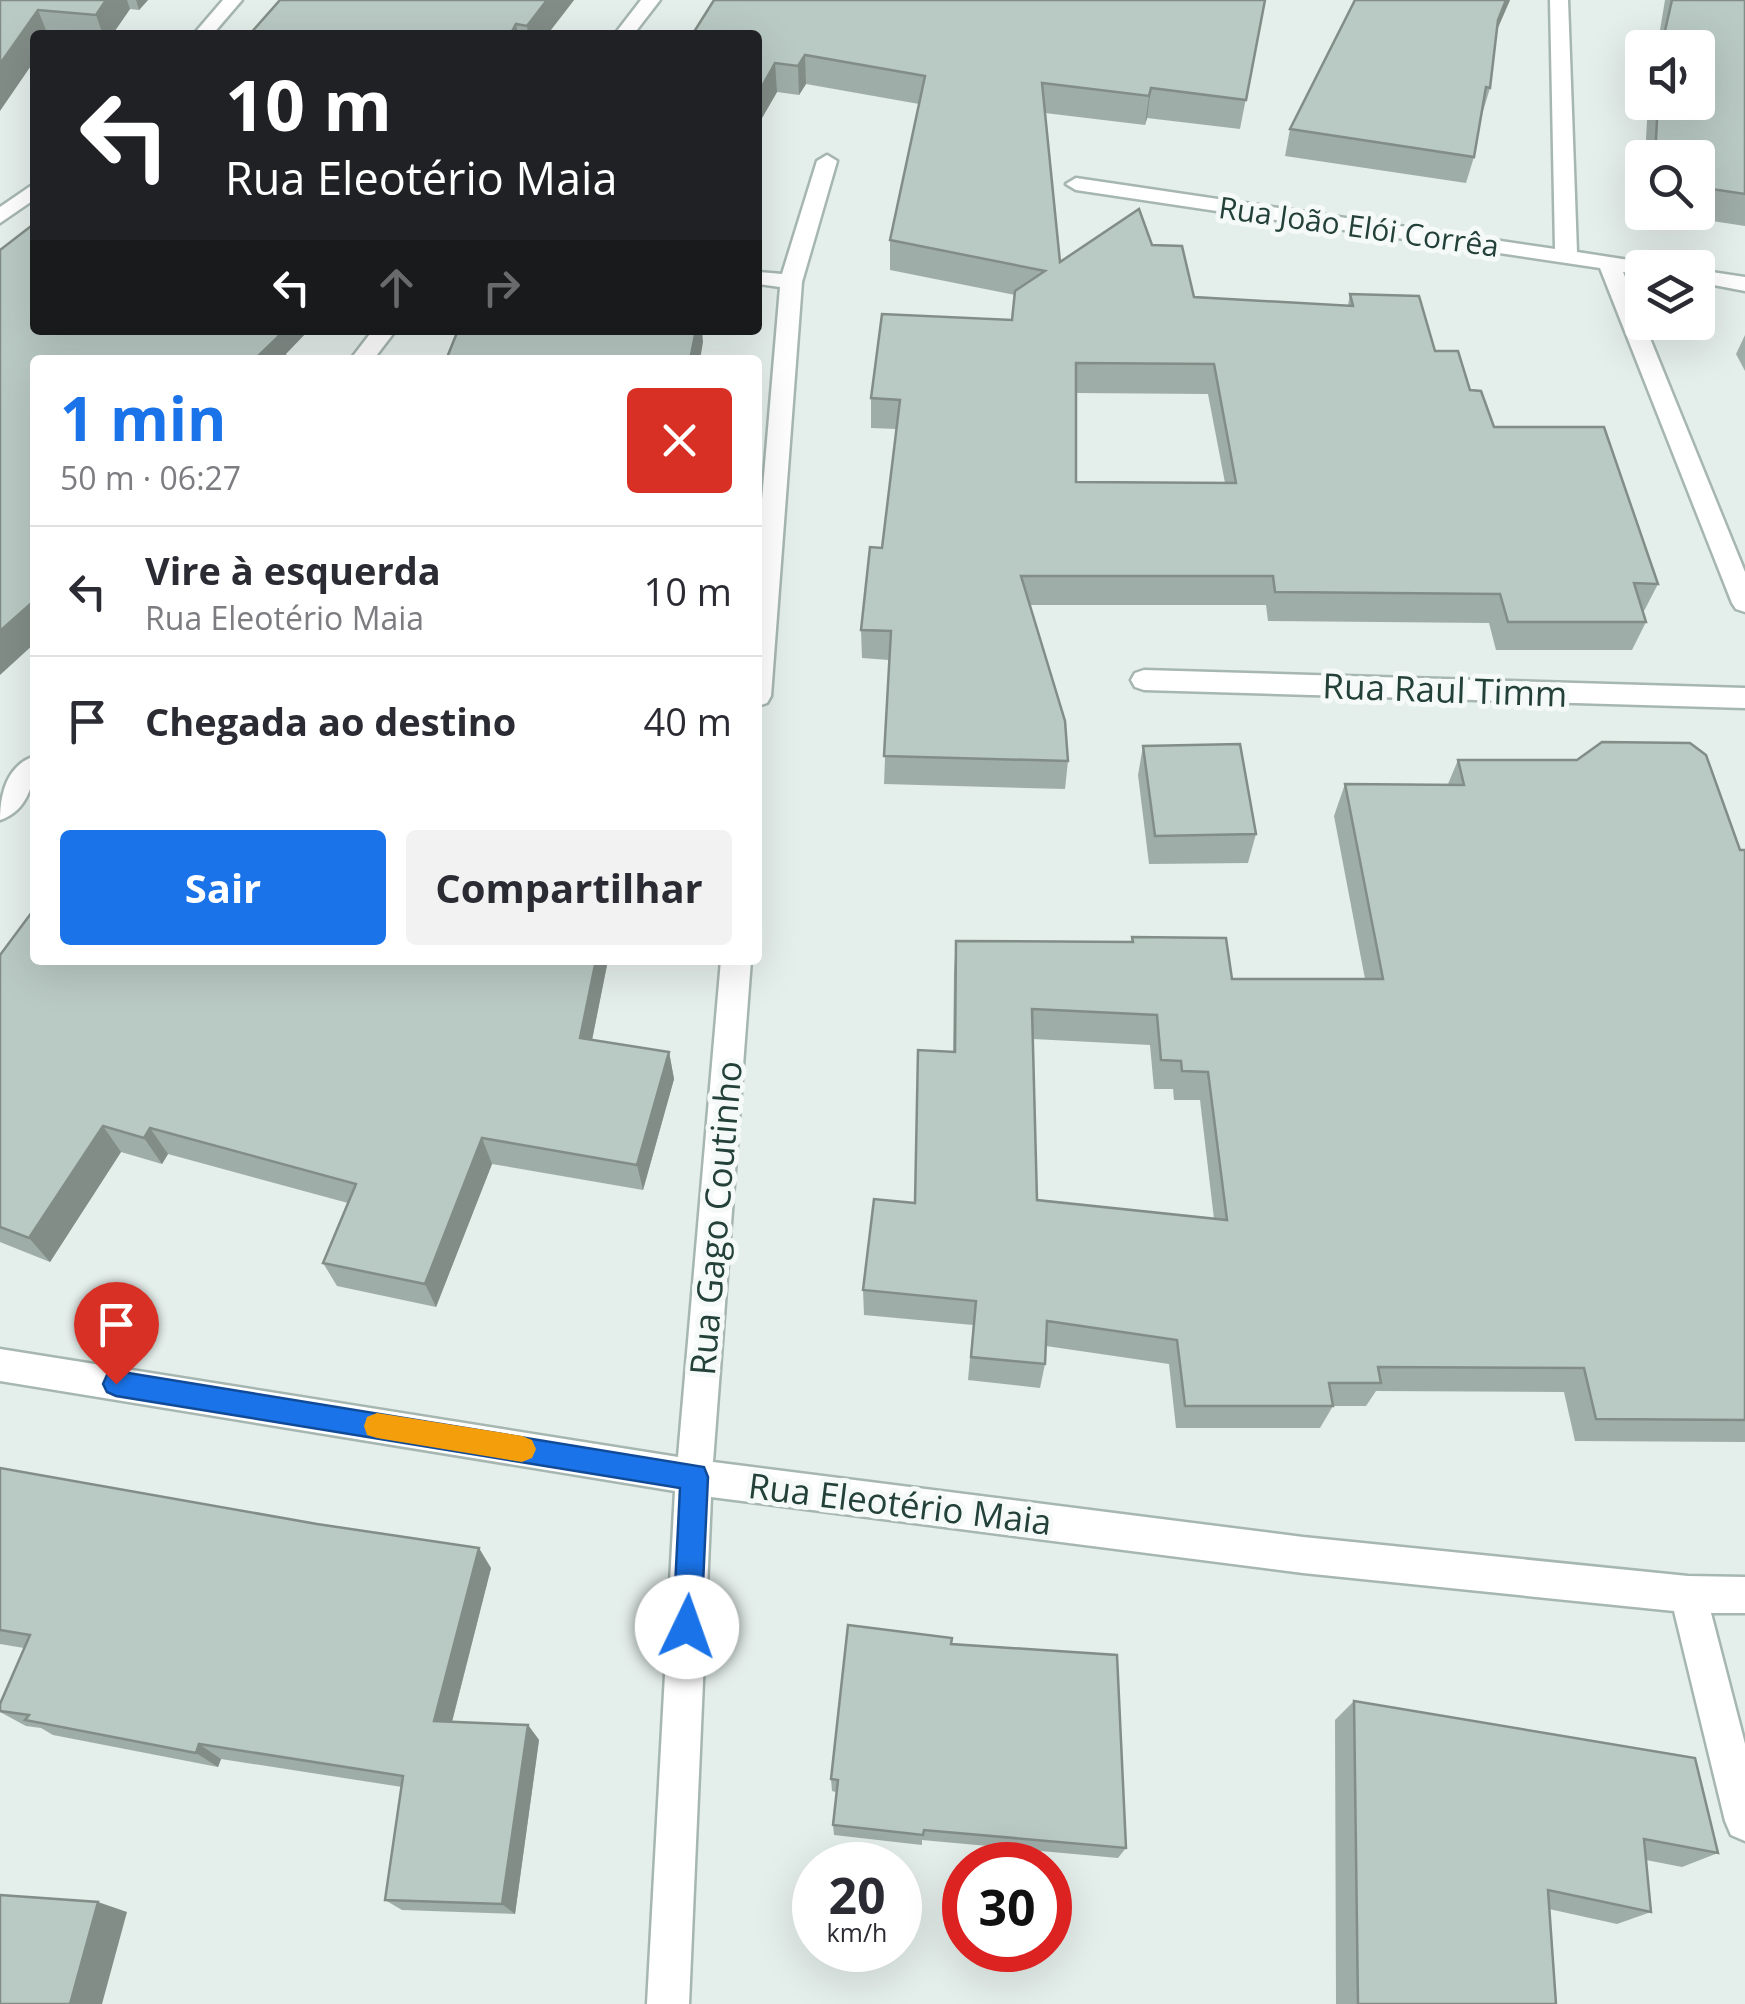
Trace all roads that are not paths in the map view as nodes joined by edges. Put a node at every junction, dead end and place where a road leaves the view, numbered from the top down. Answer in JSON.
{"nodes":[{"id":1,"x":233,"y":0,"type":"edge"},
{"id":2,"x":651,"y":0,"type":"edge"},
{"id":3,"x":1559,"y":0,"type":"edge"},
{"id":4,"x":206,"y":30,"type":"edge"},
{"id":5,"x":626,"y":30,"type":"edge"},
{"id":6,"x":828,"y":162,"type":"dead end"},
{"id":7,"x":1076,"y":184,"type":"dead end"},
{"id":8,"x":30,"y":193,"type":"edge"},
{"id":9,"x":0,"y":217,"type":"edge"},
{"id":10,"x":1566,"y":256,"type":"junction"},
{"id":11,"x":1608,"y":262,"type":"junction"},
{"id":12,"x":1625,"y":265,"type":"edge"},
{"id":13,"x":762,"y":278,"type":"edge"},
{"id":14,"x":1715,"y":279,"type":"edge"},
{"id":15,"x":791,"y":282,"type":"junction"},
{"id":16,"x":1745,"y":284,"type":"edge"},
{"id":17,"x":381,"y":335,"type":"edge"},
{"id":18,"x":365,"y":355,"type":"edge"},
{"id":19,"x":1745,"y":603,"type":"edge"},
{"id":20,"x":762,"y":646,"type":"edge"},
{"id":21,"x":1144,"y":680,"type":"dead end"},
{"id":22,"x":1745,"y":698,"type":"edge"},
{"id":23,"x":30,"y":771,"type":"edge"},
{"id":24,"x":5,"y":794,"type":"edge"},
{"id":25,"x":736,"y":965,"type":"edge"},
{"id":26,"x":0,"y":1365,"type":"edge"},
{"id":27,"x":694,"y":1477,"type":"junction"},
{"id":28,"x":1688,"y":1594,"type":"junction"},
{"id":29,"x":1745,"y":1596,"type":"edge"},
{"id":30,"x":1745,"y":1820,"type":"edge"},
{"id":31,"x":668,"y":2004,"type":"edge"}],
"edges":[{"from":1,"to":4,"type":"street"},
{"from":2,"to":5,"type":"street"},
{"from":3,"to":10,"type":"street"},
{"from":6,"to":15,"type":"street"},
{"from":7,"to":10,"type":"street","name":"Rua João Elói Corrêa"},
{"from":8,"to":9,"type":"street"},
{"from":10,"to":11,"type":"street","name":"Rua João Elói Corrêa"},
{"from":11,"to":12,"type":"street","name":"Rua João Elói Corrêa"},
{"from":11,"to":19,"type":"street"},
{"from":13,"to":15,"type":"street"},
{"from":14,"to":16,"type":"street"},
{"from":15,"to":20,"type":"street"},
{"from":17,"to":18,"type":"street"},
{"from":21,"to":22,"type":"street","name":"Rua Raul Timm"},
{"from":23,"to":24,"type":"street"},
{"from":25,"to":27,"type":"street","name":"Rua Gago Coutinho"},
{"from":26,"to":27,"type":"street","name":"Rua Eleotério Maia"},
{"from":27,"to":28,"type":"street","name":"Rua Eleotério Maia"},
{"from":27,"to":31,"type":"street","name":"Rua Gago Coutinho"},
{"from":28,"to":29,"type":"street","name":"Rua Eleotério Maia"},
{"from":28,"to":30,"type":"street"}]}
